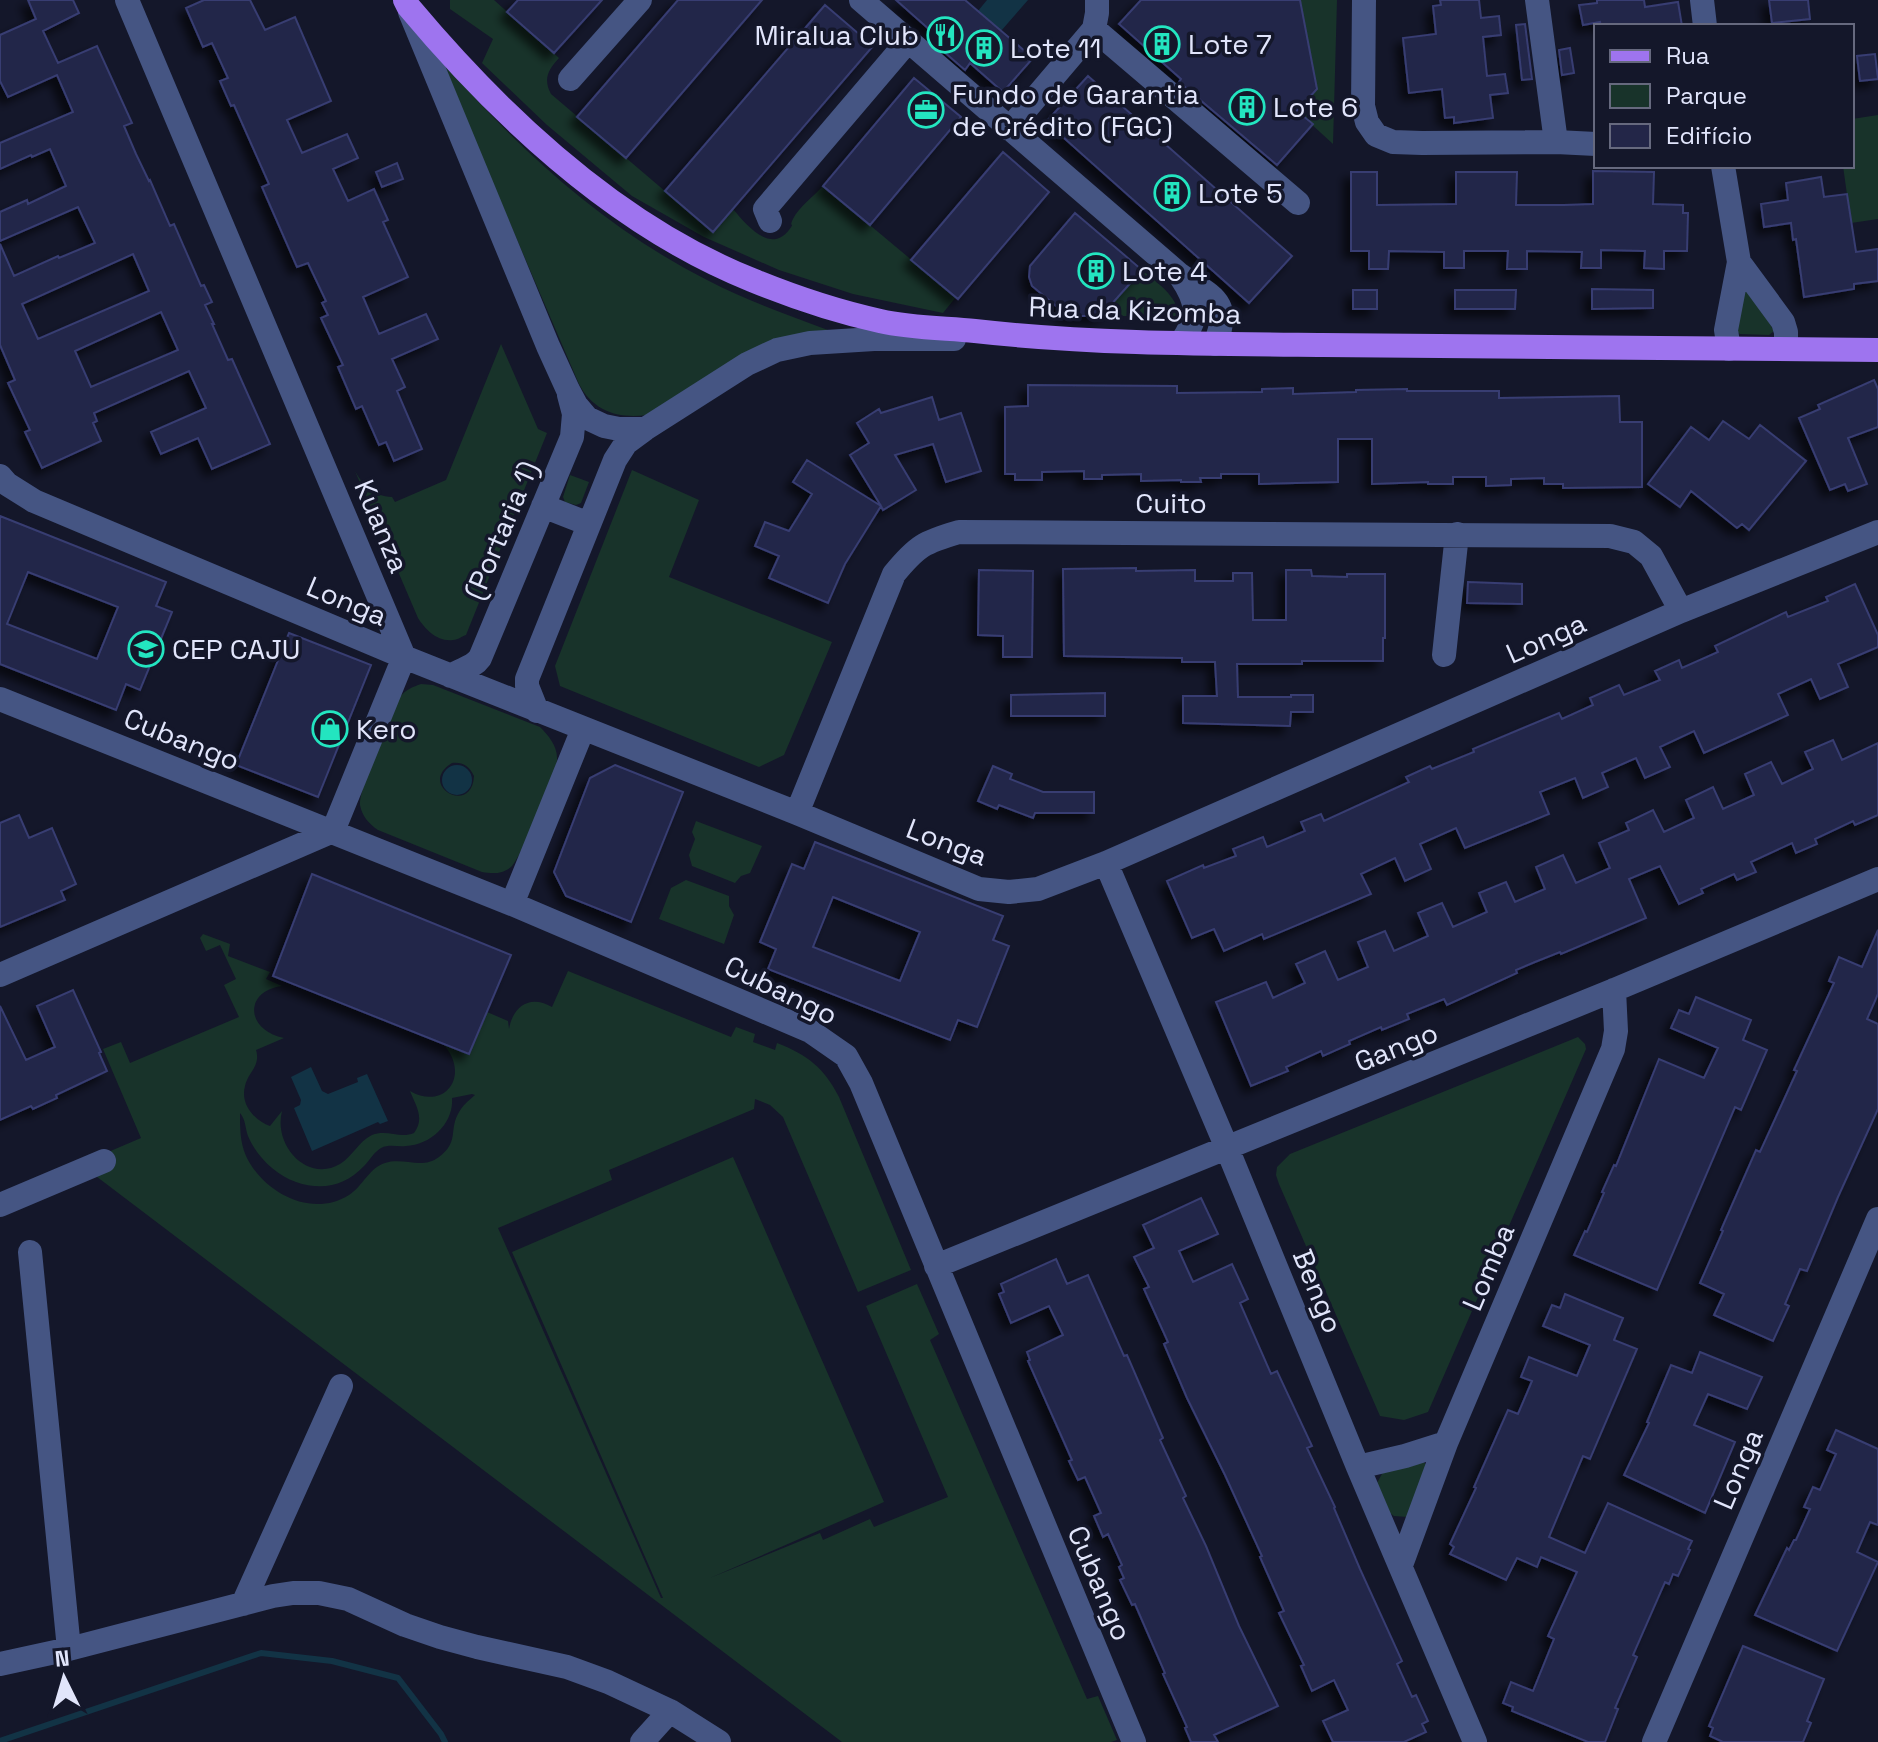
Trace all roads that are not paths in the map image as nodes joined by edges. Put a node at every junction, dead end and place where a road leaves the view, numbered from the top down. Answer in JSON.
{"nodes":[{"id":1,"x":127,"y":0,"type":"edge"},
{"id":2,"x":640,"y":0,"type":"edge"},
{"id":3,"x":861,"y":0,"type":"edge"},
{"id":4,"x":1097,"y":0,"type":"edge"},
{"id":5,"x":1364,"y":0,"type":"edge"},
{"id":6,"x":1537,"y":0,"type":"edge"},
{"id":7,"x":1702,"y":0,"type":"edge"},
{"id":8,"x":407,"y":3,"type":"edge"},
{"id":9,"x":1705,"y":24,"type":"edge"},
{"id":10,"x":1094,"y":29,"type":"junction"},
{"id":11,"x":908,"y":41,"type":"junction"},
{"id":12,"x":575,"y":73,"type":"dead end"},
{"id":13,"x":1009,"y":129,"type":"junction"},
{"id":14,"x":1556,"y":142,"type":"junction"},
{"id":15,"x":1594,"y":144,"type":"edge"},
{"id":16,"x":1723,"y":168,"type":"edge"},
{"id":17,"x":1298,"y":203,"type":"dead end"},
{"id":18,"x":768,"y":215,"type":"dead end"},
{"id":19,"x":1739,"y":262,"type":"junction"},
{"id":20,"x":1180,"y":275,"type":"junction"},
{"id":21,"x":1032,"y":338,"type":"junction"},
{"id":22,"x":1181,"y":343,"type":"junction"},
{"id":23,"x":1215,"y":344,"type":"junction"},
{"id":24,"x":1729,"y":349,"type":"junction"},
{"id":25,"x":1786,"y":349,"type":"junction"},
{"id":26,"x":1878,"y":350,"type":"edge"},
{"id":27,"x":568,"y":390,"type":"junction"},
{"id":28,"x":645,"y":429,"type":"junction"},
{"id":29,"x":0,"y":476,"type":"edge"},
{"id":30,"x":543,"y":506,"type":"junction"},
{"id":31,"x":589,"y":524,"type":"junction"},
{"id":32,"x":1878,"y":532,"type":"edge"},
{"id":33,"x":1457,"y":534,"type":"junction"},
{"id":34,"x":1681,"y":611,"type":"junction"},
{"id":35,"x":1444,"y":655,"type":"dead end"},
{"id":36,"x":404,"y":657,"type":"junction"},
{"id":37,"x":451,"y":676,"type":"junction"},
{"id":38,"x":0,"y":699,"type":"edge"},
{"id":39,"x":537,"y":711,"type":"junction"},
{"id":40,"x":583,"y":729,"type":"junction"},
{"id":41,"x":797,"y":813,"type":"junction"},
{"id":42,"x":333,"y":831,"type":"junction"},
{"id":43,"x":1106,"y":863,"type":"junction"},
{"id":44,"x":1878,"y":879,"type":"edge"},
{"id":45,"x":512,"y":904,"type":"junction"},
{"id":46,"x":0,"y":975,"type":"edge"},
{"id":47,"x":1614,"y":990,"type":"junction"},
{"id":48,"x":1227,"y":1148,"type":"junction"},
{"id":49,"x":104,"y":1161,"type":"dead end"},
{"id":50,"x":0,"y":1205,"type":"edge"},
{"id":51,"x":1878,"y":1219,"type":"edge"},
{"id":52,"x":30,"y":1252,"type":"dead end"},
{"id":53,"x":936,"y":1266,"type":"junction"},
{"id":54,"x":341,"y":1386,"type":"dead end"},
{"id":55,"x":1446,"y":1443,"type":"junction"},
{"id":56,"x":1358,"y":1467,"type":"junction"},
{"id":57,"x":1401,"y":1565,"type":"junction"},
{"id":58,"x":243,"y":1604,"type":"junction"},
{"id":59,"x":69,"y":1649,"type":"junction"},
{"id":60,"x":0,"y":1664,"type":"edge"},
{"id":61,"x":670,"y":1711,"type":"junction"},
{"id":62,"x":642,"y":1742,"type":"edge"},
{"id":63,"x":719,"y":1742,"type":"edge"},
{"id":64,"x":1134,"y":1742,"type":"edge"},
{"id":65,"x":1475,"y":1742,"type":"edge"},
{"id":66,"x":1654,"y":1742,"type":"edge"}],
"edges":[{"from":1,"to":36,"type":"street","name":"Kuanza"},
{"from":2,"to":12,"type":"street"},
{"from":3,"to":11,"type":"street"},
{"from":4,"to":10,"type":"street"},
{"from":5,"to":14,"type":"street"},
{"from":6,"to":14,"type":"street"},
{"from":7,"to":9,"type":"street"},
{"from":8,"to":21,"type":"main road","name":"Rua da Kizomba"},
{"from":8,"to":27,"type":"street"},
{"from":10,"to":13,"type":"street"},
{"from":10,"to":17,"type":"street"},
{"from":11,"to":13,"type":"street"},
{"from":11,"to":18,"type":"street"},
{"from":13,"to":20,"type":"street"},
{"from":14,"to":15,"type":"street"},
{"from":16,"to":19,"type":"street"},
{"from":19,"to":24,"type":"street"},
{"from":19,"to":25,"type":"street"},
{"from":20,"to":22,"type":"street"},
{"from":20,"to":23,"type":"street"},
{"from":21,"to":22,"type":"main road","name":"Rua da Kizomba"},
{"from":21,"to":28,"type":"street"},
{"from":22,"to":23,"type":"main road","name":"Rua da Kizomba"},
{"from":23,"to":24,"type":"main road","name":"Rua da Kizomba"},
{"from":24,"to":25,"type":"main road","name":"Rua da Kizomba"},
{"from":25,"to":26,"type":"main road","name":"Rua da Kizomba"},
{"from":27,"to":28,"type":"street"},
{"from":27,"to":30,"type":"street","name":"(Portaria 1)"},
{"from":28,"to":31,"type":"street"},
{"from":29,"to":36,"type":"street","name":"Longa"},
{"from":30,"to":31,"type":"street"},
{"from":30,"to":37,"type":"street","name":"(Portaria 1)"},
{"from":31,"to":39,"type":"street"},
{"from":32,"to":34,"type":"street","name":"Longa"},
{"from":33,"to":34,"type":"street","name":"Cuito"},
{"from":33,"to":35,"type":"street"},
{"from":33,"to":41,"type":"street","name":"Cuito"},
{"from":34,"to":43,"type":"street","name":"Longa"},
{"from":36,"to":37,"type":"street","name":"Longa"},
{"from":36,"to":42,"type":"street"},
{"from":37,"to":39,"type":"street","name":"Longa"},
{"from":38,"to":42,"type":"street","name":"Cubango"},
{"from":39,"to":40,"type":"street","name":"Longa"},
{"from":40,"to":41,"type":"street","name":"Longa"},
{"from":40,"to":45,"type":"street"},
{"from":41,"to":43,"type":"street","name":"Longa"},
{"from":42,"to":45,"type":"street","name":"Cubango"},
{"from":42,"to":46,"type":"street"},
{"from":43,"to":48,"type":"street","name":"Bengo"},
{"from":44,"to":47,"type":"street","name":"Gango"},
{"from":45,"to":53,"type":"street","name":"Cubango"},
{"from":47,"to":48,"type":"street","name":"Gango"},
{"from":47,"to":55,"type":"street","name":"Lomba"},
{"from":48,"to":53,"type":"street","name":"Gango"},
{"from":48,"to":56,"type":"street","name":"Bengo"},
{"from":49,"to":50,"type":"street"},
{"from":51,"to":66,"type":"street","name":"Longa"},
{"from":52,"to":59,"type":"street"},
{"from":53,"to":64,"type":"street","name":"Cubango"},
{"from":54,"to":58,"type":"street"},
{"from":55,"to":56,"type":"street"},
{"from":55,"to":57,"type":"street","name":"Lomba"},
{"from":56,"to":57,"type":"street","name":"Bengo"},
{"from":57,"to":65,"type":"street","name":"Bengo"},
{"from":58,"to":59,"type":"street"},
{"from":58,"to":61,"type":"street"},
{"from":59,"to":60,"type":"street"},
{"from":61,"to":62,"type":"street"},
{"from":61,"to":63,"type":"street"}]}
